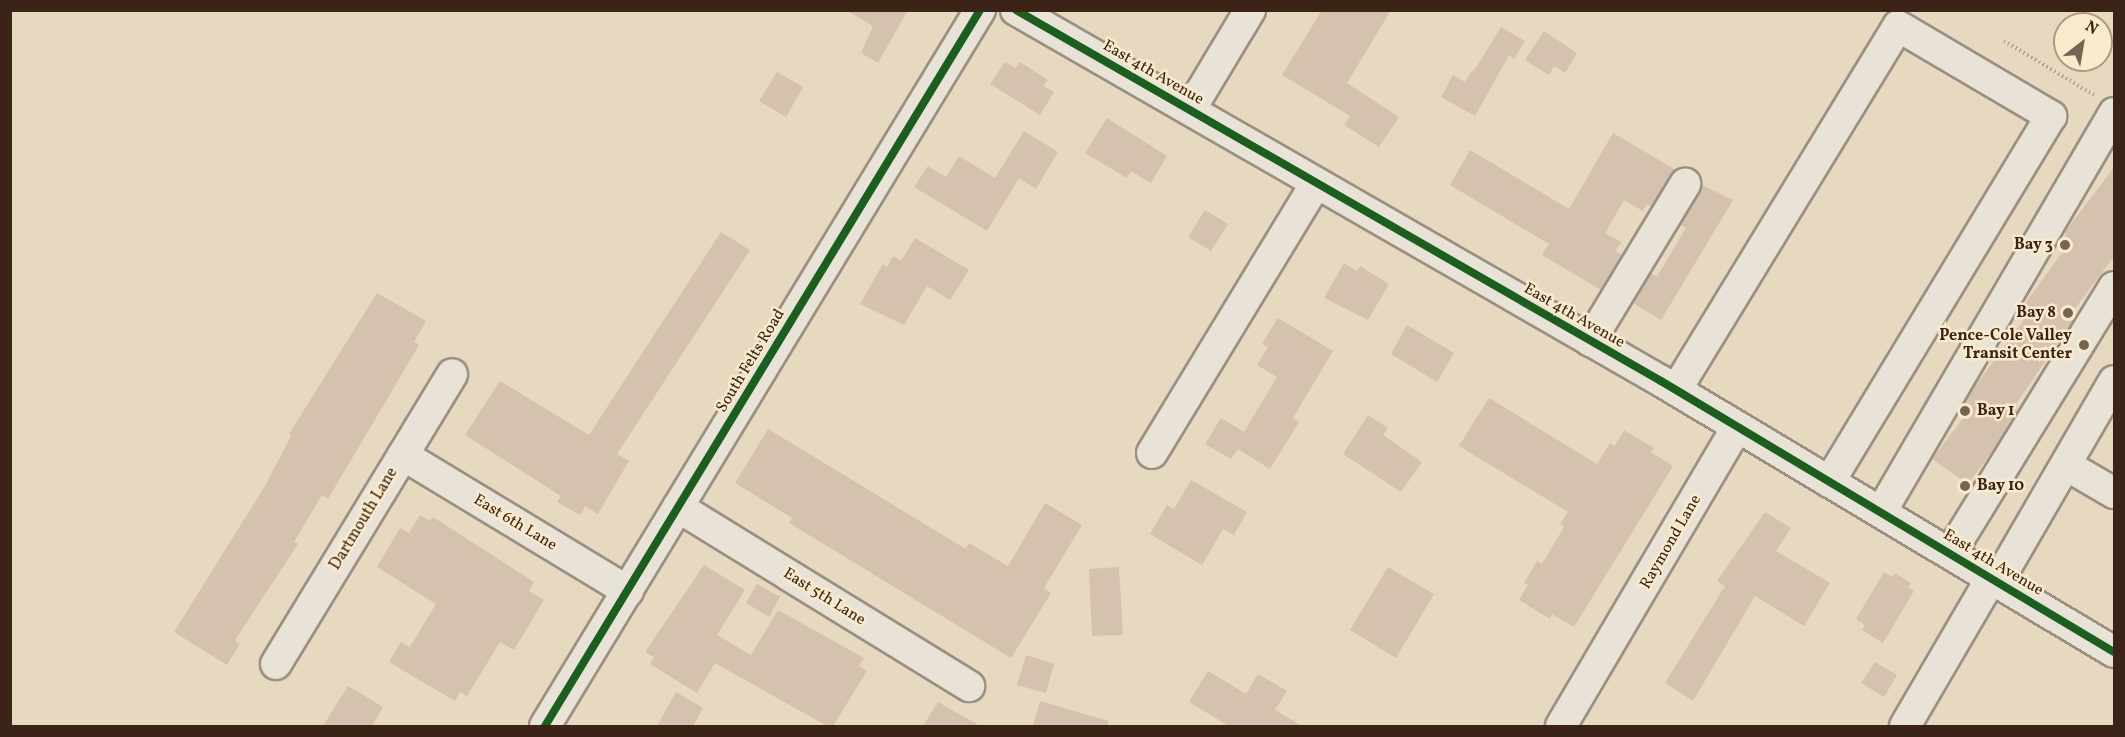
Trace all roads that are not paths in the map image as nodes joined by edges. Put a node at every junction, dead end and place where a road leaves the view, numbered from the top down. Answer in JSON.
{"nodes":[{"id":1,"x":980,"y":10,"type":"edge"},
{"id":2,"x":1016,"y":10,"type":"edge"},
{"id":3,"x":1250,"y":10,"type":"edge"},
{"id":4,"x":2110,"y":107,"type":"edge"},
{"id":5,"x":1190,"y":110,"type":"junction"},
{"id":6,"x":1316,"y":183,"type":"junction"},
{"id":7,"x":1685,"y":184,"type":"dead end"},
{"id":8,"x":2115,"y":287,"type":"edge"},
{"id":9,"x":1590,"y":341,"type":"junction"},
{"id":10,"x":452,"y":374,"type":"dead end"},
{"id":11,"x":2115,"y":381,"type":"edge"},
{"id":12,"x":1676,"y":390,"type":"junction"},
{"id":13,"x":1737,"y":427,"type":"junction"},
{"id":14,"x":1152,"y":453,"type":"dead end"},
{"id":15,"x":403,"y":454,"type":"junction"},
{"id":16,"x":2066,"y":465,"type":"junction"},
{"id":17,"x":1829,"y":482,"type":"junction"},
{"id":18,"x":2115,"y":494,"type":"edge"},
{"id":19,"x":678,"y":507,"type":"junction"},
{"id":20,"x":1881,"y":512,"type":"junction"},
{"id":21,"x":1950,"y":552,"type":"junction"},
{"id":22,"x":1995,"y":579,"type":"junction"},
{"id":23,"x":628,"y":591,"type":"junction"},
{"id":24,"x":2115,"y":652,"type":"edge"},
{"id":25,"x":276,"y":664,"type":"dead end"},
{"id":26,"x":969,"y":686,"type":"dead end"},
{"id":27,"x":546,"y":726,"type":"edge"},
{"id":28,"x":1561,"y":726,"type":"edge"},
{"id":29,"x":1905,"y":726,"type":"edge"}],
"edges":[{"from":1,"to":19,"type":"street","name":"South Felts Road"},
{"from":2,"to":5,"type":"street","name":"East 4th Avenue"},
{"from":3,"to":5,"type":"street"},
{"from":4,"to":20,"type":"street"},
{"from":5,"to":6,"type":"street","name":"East 4th Avenue"},
{"from":6,"to":9,"type":"street","name":"East 4th Avenue"},
{"from":6,"to":14,"type":"street"},
{"from":7,"to":9,"type":"street"},
{"from":8,"to":21,"type":"street"},
{"from":9,"to":12,"type":"street","name":"East 4th Avenue"},
{"from":10,"to":15,"type":"street","name":"Dartmouth Lane"},
{"from":11,"to":16,"type":"street"},
{"from":12,"to":13,"type":"street","name":"East 4th Avenue"},
{"from":12,"to":17,"type":"street"},
{"from":13,"to":17,"type":"street","name":"East 4th Avenue"},
{"from":13,"to":28,"type":"street","name":"Raymond Lane"},
{"from":15,"to":23,"type":"street","name":"East 6th Lane"},
{"from":15,"to":25,"type":"street","name":"Dartmouth Lane"},
{"from":16,"to":18,"type":"street"},
{"from":16,"to":22,"type":"street"},
{"from":17,"to":20,"type":"street","name":"East 4th Avenue"},
{"from":19,"to":23,"type":"street","name":"South Felts Road"},
{"from":19,"to":26,"type":"street","name":"East 5th Lane"},
{"from":20,"to":21,"type":"street","name":"East 4th Avenue"},
{"from":21,"to":22,"type":"street","name":"East 4th Avenue"},
{"from":22,"to":24,"type":"street","name":"East 4th Avenue"},
{"from":22,"to":29,"type":"street"},
{"from":23,"to":27,"type":"street","name":"South Felts Road"}]}
